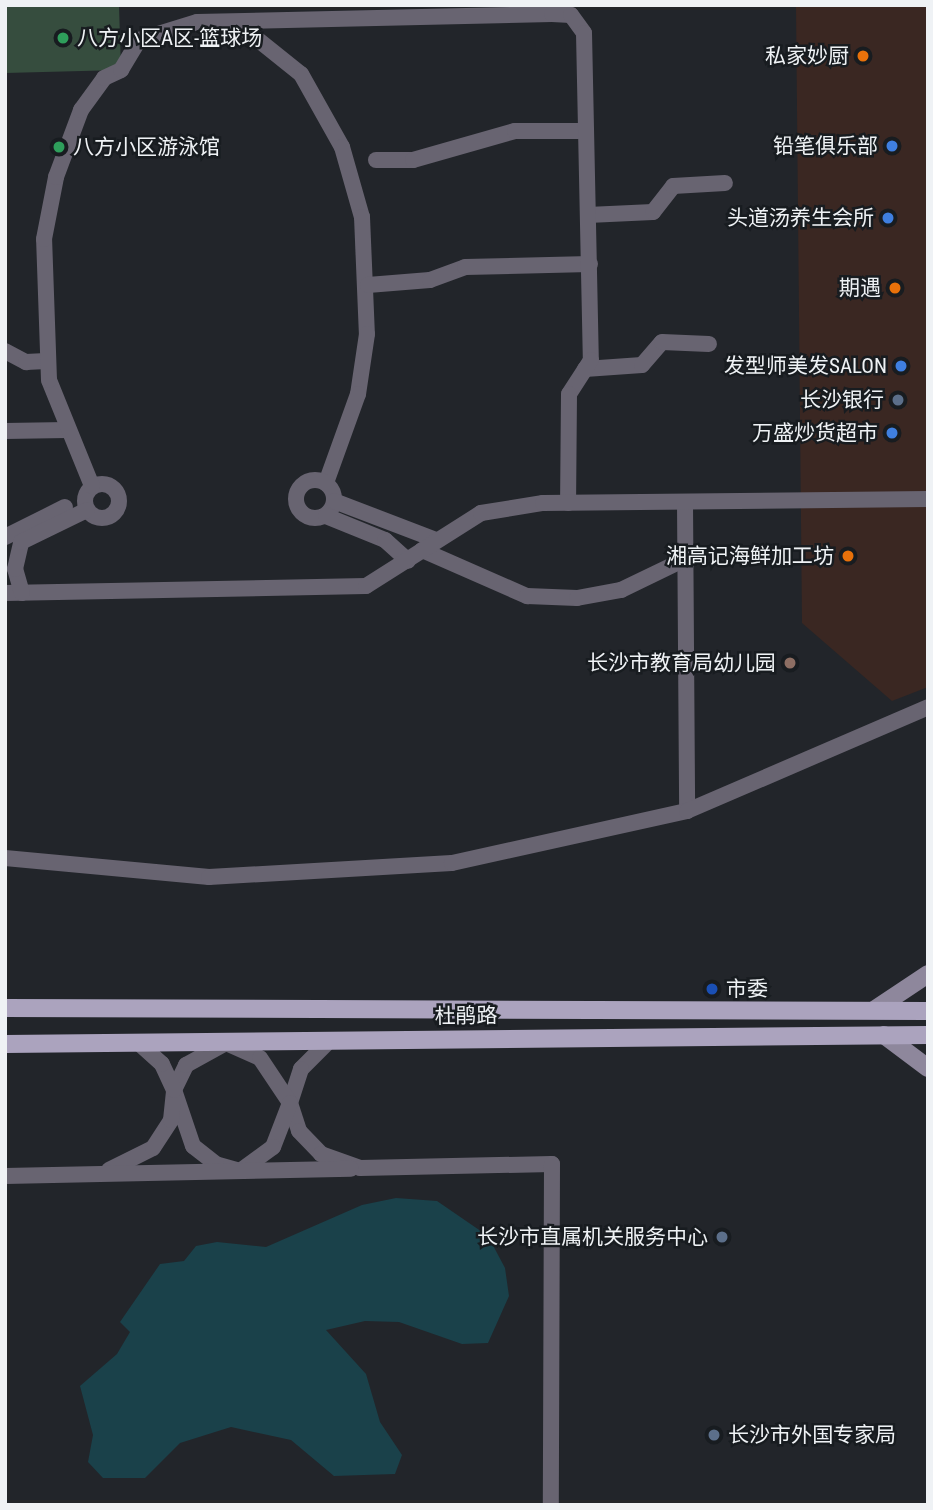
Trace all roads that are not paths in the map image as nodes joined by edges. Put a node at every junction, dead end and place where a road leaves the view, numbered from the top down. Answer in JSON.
{"nodes":[{"id":1,"x":237,"y":23,"type":"junction"},
{"id":2,"x":586,"y":131,"type":"junction"},
{"id":3,"x":376,"y":160,"type":"dead end"},
{"id":4,"x":726,"y":183,"type":"dead end"},
{"id":5,"x":588,"y":215,"type":"junction"},
{"id":6,"x":590,"y":264,"type":"junction"},
{"id":7,"x":368,"y":285,"type":"junction"},
{"id":8,"x":709,"y":344,"type":"dead end"},
{"id":9,"x":5,"y":351,"type":"edge"},
{"id":10,"x":46,"y":361,"type":"junction"},
{"id":11,"x":585,"y":369,"type":"junction"},
{"id":12,"x":67,"y":430,"type":"junction"},
{"id":13,"x":5,"y":431,"type":"edge"},
{"id":14,"x":326,"y":483,"type":"junction"},
{"id":15,"x":88,"y":498,"type":"junction"},
{"id":16,"x":928,"y":499,"type":"edge"},
{"id":17,"x":568,"y":503,"type":"junction"},
{"id":18,"x":685,"y":503,"type":"junction"},
{"id":19,"x":330,"y":508,"type":"junction"},
{"id":20,"x":5,"y":537,"type":"edge"},
{"id":21,"x":436,"y":540,"type":"junction"},
{"id":22,"x":422,"y":550,"type":"junction"},
{"id":23,"x":685,"y":559,"type":"junction"},
{"id":24,"x":408,"y":561,"type":"junction"},
{"id":25,"x":14,"y":593,"type":"edge"},
{"id":26,"x":928,"y":707,"type":"edge"},
{"id":27,"x":687,"y":811,"type":"junction"},
{"id":28,"x":5,"y":858,"type":"edge"},
{"id":29,"x":928,"y":974,"type":"edge"},
{"id":30,"x":5,"y":1008,"type":"edge"},
{"id":31,"x":874,"y":1010,"type":"junction"},
{"id":32,"x":928,"y":1011,"type":"edge"},
{"id":33,"x":884,"y":1035,"type":"junction"},
{"id":34,"x":928,"y":1035,"type":"edge"},
{"id":35,"x":330,"y":1040,"type":"junction"},
{"id":36,"x":226,"y":1043,"type":"junction"},
{"id":37,"x":5,"y":1044,"type":"edge"},
{"id":38,"x":139,"y":1044,"type":"junction"},
{"id":39,"x":928,"y":1068,"type":"edge"},
{"id":40,"x":174,"y":1090,"type":"junction"},
{"id":41,"x":290,"y":1103,"type":"junction"},
{"id":42,"x":360,"y":1168,"type":"junction"},
{"id":43,"x":240,"y":1171,"type":"junction"},
{"id":44,"x":96,"y":1175,"type":"junction"},
{"id":45,"x":5,"y":1176,"type":"edge"},
{"id":46,"x":551,"y":1505,"type":"edge"}],
"edges":[{"from":1,"to":2,"type":"street"},
{"from":1,"to":7,"type":"street"},
{"from":1,"to":10,"type":"street"},
{"from":2,"to":3,"type":"street"},
{"from":2,"to":5,"type":"street"},
{"from":4,"to":5,"type":"street"},
{"from":5,"to":6,"type":"street"},
{"from":6,"to":7,"type":"street"},
{"from":6,"to":11,"type":"street"},
{"from":7,"to":14,"type":"street"},
{"from":8,"to":11,"type":"street"},
{"from":9,"to":10,"type":"street"},
{"from":10,"to":12,"type":"street"},
{"from":11,"to":17,"type":"street"},
{"from":12,"to":13,"type":"street"},
{"from":12,"to":15,"type":"street"},
{"from":14,"to":19,"type":"street"},
{"from":14,"to":19,"type":"street"},
{"from":15,"to":20,"type":"street"},
{"from":15,"to":25,"type":"street"},
{"from":16,"to":18,"type":"street"},
{"from":17,"to":18,"type":"street"},
{"from":17,"to":21,"type":"street"},
{"from":18,"to":23,"type":"street"},
{"from":19,"to":21,"type":"street"},
{"from":19,"to":24,"type":"street"},
{"from":21,"to":22,"type":"street"},
{"from":22,"to":23,"type":"street"},
{"from":22,"to":24,"type":"street"},
{"from":23,"to":27,"type":"street"},
{"from":24,"to":25,"type":"street"},
{"from":26,"to":27,"type":"street"},
{"from":27,"to":28,"type":"street"},
{"from":29,"to":31,"type":"main road"},
{"from":30,"to":31,"type":"main road","name":"杜鹃路"},
{"from":31,"to":32,"type":"main road","name":"杜鹃路"},
{"from":33,"to":34,"type":"main road","name":"杜鹃路"},
{"from":33,"to":35,"type":"main road","name":"杜鹃路"},
{"from":33,"to":39,"type":"main road"},
{"from":35,"to":36,"type":"main road","name":"杜鹃路"},
{"from":35,"to":41,"type":"street"},
{"from":36,"to":38,"type":"main road","name":"杜鹃路"},
{"from":36,"to":40,"type":"street"},
{"from":36,"to":41,"type":"street"},
{"from":37,"to":38,"type":"main road","name":"杜鹃路"},
{"from":38,"to":40,"type":"street"},
{"from":40,"to":43,"type":"street"},
{"from":40,"to":44,"type":"street"},
{"from":41,"to":42,"type":"street"},
{"from":41,"to":43,"type":"street"},
{"from":42,"to":43,"type":"street"},
{"from":42,"to":46,"type":"street"},
{"from":43,"to":44,"type":"street"},
{"from":44,"to":45,"type":"street"}]}
